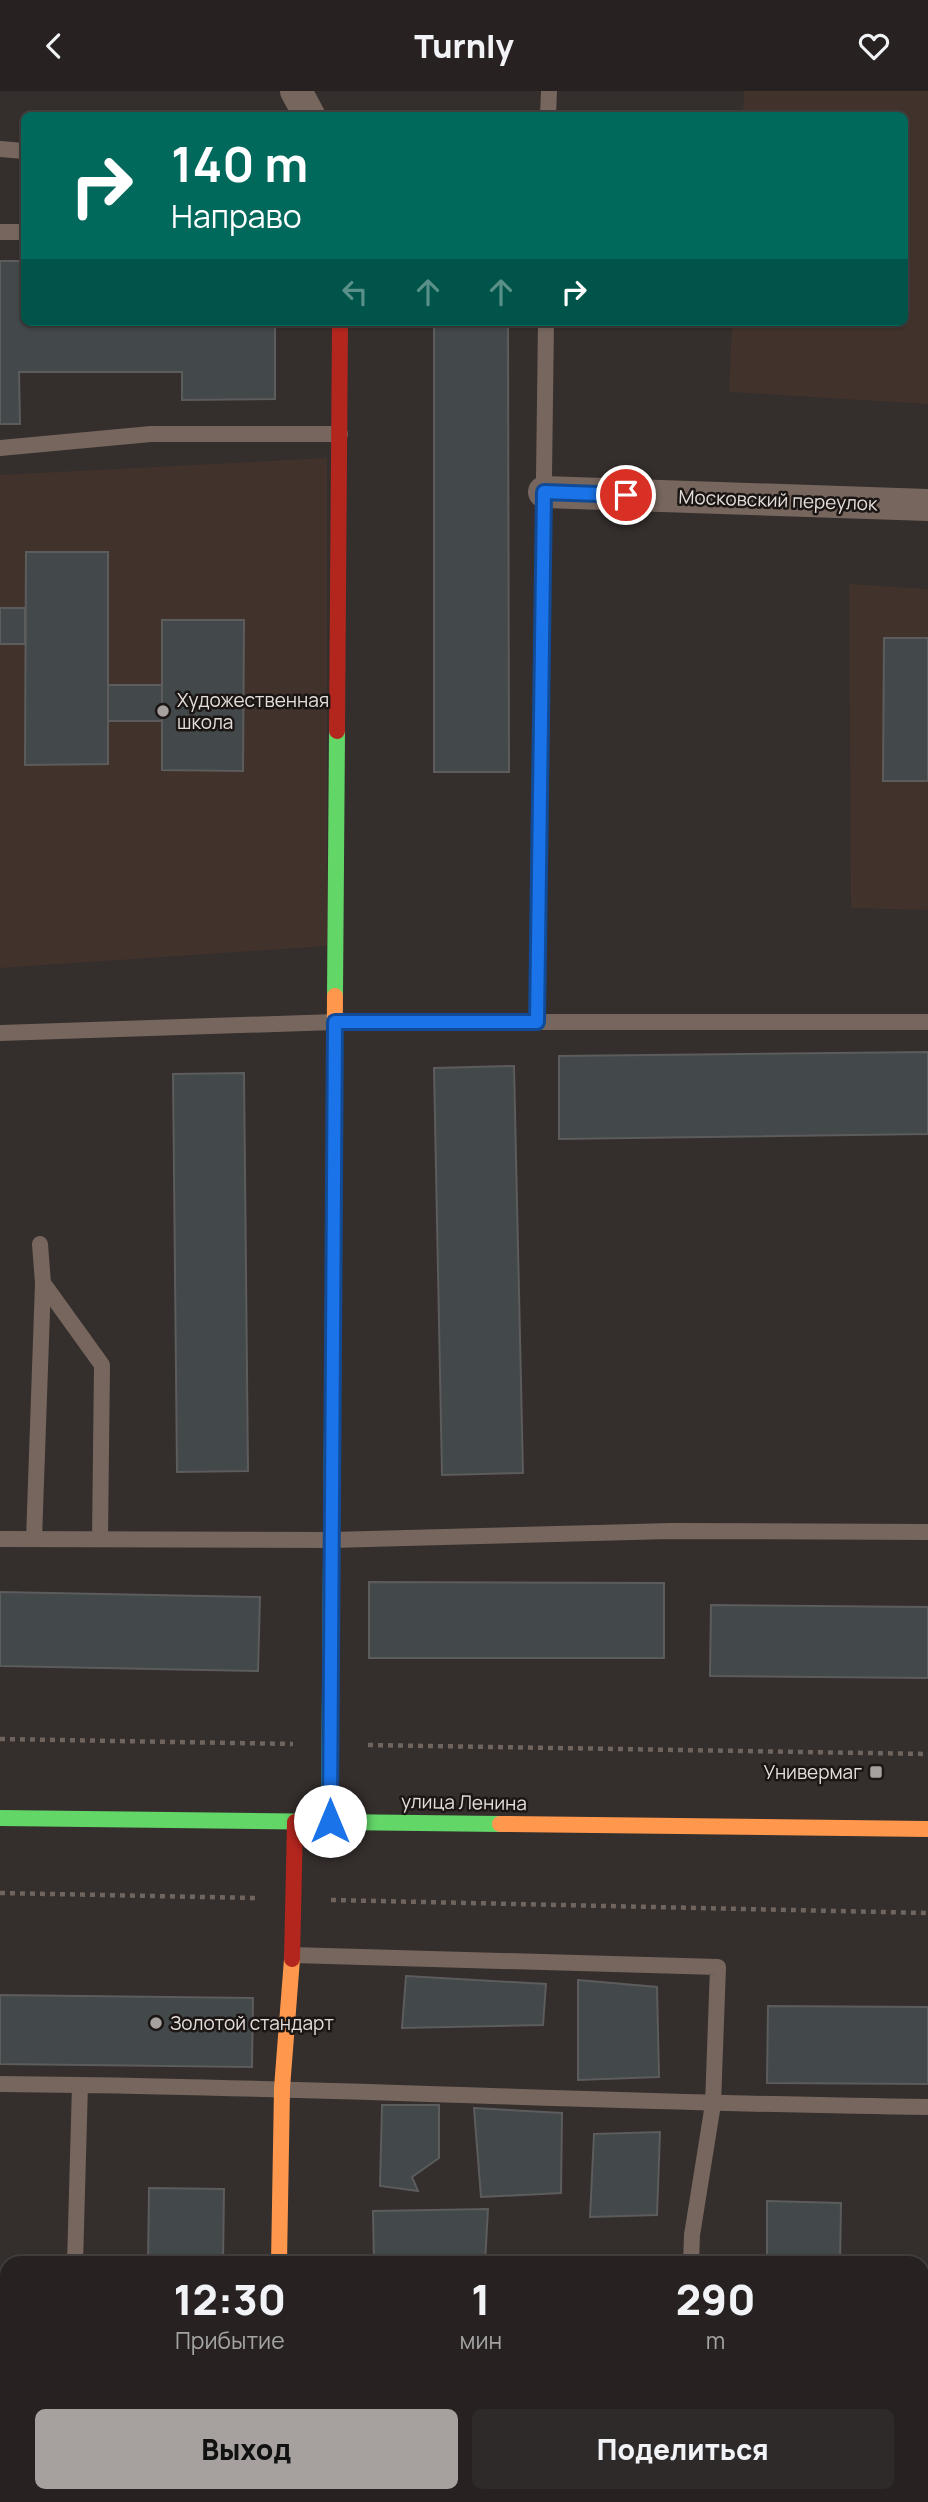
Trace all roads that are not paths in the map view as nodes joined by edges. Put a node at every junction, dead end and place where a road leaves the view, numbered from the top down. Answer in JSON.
{"nodes":[{"id":1,"x":296,"y":91,"type":"edge"},
{"id":2,"x":549,"y":91,"type":"edge"},
{"id":3,"x":307,"y":112,"type":"edge"},
{"id":4,"x":548,"y":112,"type":"edge"},
{"id":5,"x":0,"y":149,"type":"edge"},
{"id":6,"x":21,"y":151,"type":"edge"},
{"id":7,"x":0,"y":232,"type":"edge"},
{"id":8,"x":21,"y":232,"type":"edge"},
{"id":9,"x":340,"y":326,"type":"edge"},
{"id":10,"x":546,"y":326,"type":"edge"},
{"id":11,"x":340,"y":434,"type":"junction"},
{"id":12,"x":0,"y":448,"type":"edge"},
{"id":13,"x":544,"y":492,"type":"junction"},
{"id":14,"x":928,"y":505,"type":"edge"},
{"id":15,"x":335,"y":1022,"type":"junction"},
{"id":16,"x":537,"y":1022,"type":"junction"},
{"id":17,"x":928,"y":1022,"type":"edge"},
{"id":18,"x":0,"y":1033,"type":"edge"},
{"id":19,"x":40,"y":1244,"type":"dead end"},
{"id":20,"x":43,"y":1283,"type":"junction"},
{"id":21,"x":928,"y":1532,"type":"edge"},
{"id":22,"x":0,"y":1539,"type":"edge"},
{"id":23,"x":34,"y":1539,"type":"junction"},
{"id":24,"x":100,"y":1539,"type":"junction"},
{"id":25,"x":331,"y":1540,"type":"junction"},
{"id":26,"x":0,"y":1818,"type":"edge"},
{"id":27,"x":330,"y":1821,"type":"junction"},
{"id":28,"x":295,"y":1822,"type":"junction"},
{"id":29,"x":928,"y":1829,"type":"edge"},
{"id":30,"x":292,"y":1955,"type":"junction"},
{"id":31,"x":0,"y":2084,"type":"edge"},
{"id":32,"x":80,"y":2085,"type":"junction"},
{"id":33,"x":282,"y":2088,"type":"junction"},
{"id":34,"x":713,"y":2104,"type":"junction"},
{"id":35,"x":928,"y":2107,"type":"edge"},
{"id":36,"x":75,"y":2256,"type":"edge"},
{"id":37,"x":279,"y":2256,"type":"edge"},
{"id":38,"x":691,"y":2256,"type":"edge"}],
"edges":[{"from":1,"to":3,"type":"street"},
{"from":2,"to":4,"type":"lane"},
{"from":5,"to":6,"type":"lane"},
{"from":7,"to":8,"type":"lane"},
{"from":9,"to":11,"type":"street"},
{"from":10,"to":13,"type":"lane"},
{"from":11,"to":12,"type":"lane"},
{"from":11,"to":15,"type":"street"},
{"from":13,"to":14,"type":"street","name":"Московский переулок"},
{"from":13,"to":16,"type":"lane"},
{"from":15,"to":16,"type":"lane"},
{"from":15,"to":18,"type":"lane"},
{"from":15,"to":25,"type":"street"},
{"from":16,"to":17,"type":"lane"},
{"from":19,"to":20,"type":"lane"},
{"from":20,"to":23,"type":"lane"},
{"from":20,"to":24,"type":"lane"},
{"from":21,"to":25,"type":"lane"},
{"from":22,"to":23,"type":"lane"},
{"from":23,"to":24,"type":"lane"},
{"from":24,"to":25,"type":"lane"},
{"from":25,"to":27,"type":"street"},
{"from":26,"to":28,"type":"street","name":"улица Ленина"},
{"from":27,"to":28,"type":"street","name":"улица Ленина"},
{"from":27,"to":29,"type":"street","name":"улица Ленина"},
{"from":28,"to":30,"type":"street"},
{"from":30,"to":33,"type":"street"},
{"from":30,"to":34,"type":"lane"},
{"from":31,"to":32,"type":"lane"},
{"from":32,"to":33,"type":"lane"},
{"from":32,"to":36,"type":"lane"},
{"from":33,"to":34,"type":"lane"},
{"from":33,"to":37,"type":"street"},
{"from":34,"to":35,"type":"lane"},
{"from":34,"to":38,"type":"lane"}]}
